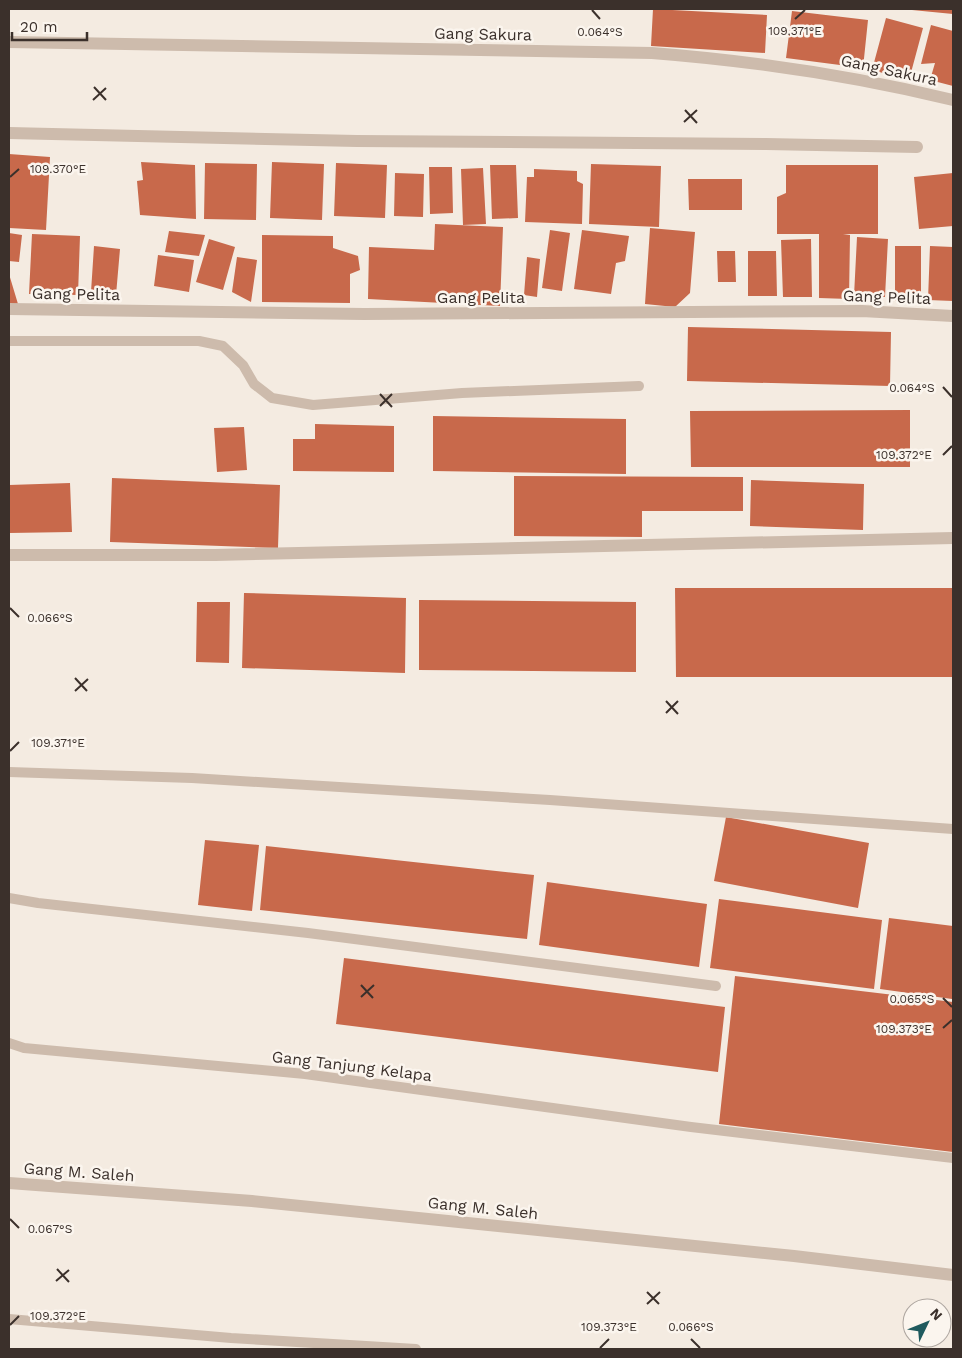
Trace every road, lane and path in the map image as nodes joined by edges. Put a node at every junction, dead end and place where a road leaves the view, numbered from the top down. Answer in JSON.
{"nodes":[{"id":1,"x":9,"y":42,"type":"edge"},
{"id":2,"x":953,"y":100,"type":"edge"},
{"id":3,"x":9,"y":133,"type":"edge"},
{"id":4,"x":917,"y":147,"type":"dead end"},
{"id":5,"x":9,"y":309,"type":"edge"},
{"id":6,"x":953,"y":316,"type":"edge"},
{"id":7,"x":9,"y":341,"type":"edge"},
{"id":8,"x":639,"y":386,"type":"dead end"},
{"id":9,"x":953,"y":538,"type":"edge"},
{"id":10,"x":9,"y":556,"type":"edge"},
{"id":11,"x":9,"y":772,"type":"edge"},
{"id":12,"x":953,"y":828,"type":"edge"},
{"id":13,"x":9,"y":898,"type":"edge"},
{"id":14,"x":716,"y":986,"type":"dead end"},
{"id":15,"x":9,"y":1043,"type":"edge"},
{"id":16,"x":953,"y":1158,"type":"edge"},
{"id":17,"x":9,"y":1183,"type":"edge"},
{"id":18,"x":953,"y":1275,"type":"edge"},
{"id":19,"x":9,"y":1319,"type":"edge"},
{"id":20,"x":416,"y":1349,"type":"edge"}],
"edges":[{"from":1,"to":2,"type":"street","name":"Gang Sakura"},
{"from":3,"to":4,"type":"street"},
{"from":5,"to":6,"type":"street","name":"Gang Pelita"},
{"from":7,"to":8,"type":"lane"},
{"from":9,"to":10,"type":"street"},
{"from":11,"to":12,"type":"lane"},
{"from":13,"to":14,"type":"lane"},
{"from":15,"to":16,"type":"lane","name":"Gang Tanjung Kelapa"},
{"from":17,"to":18,"type":"street","name":"Gang M. Saleh"},
{"from":19,"to":20,"type":"lane"}]}
